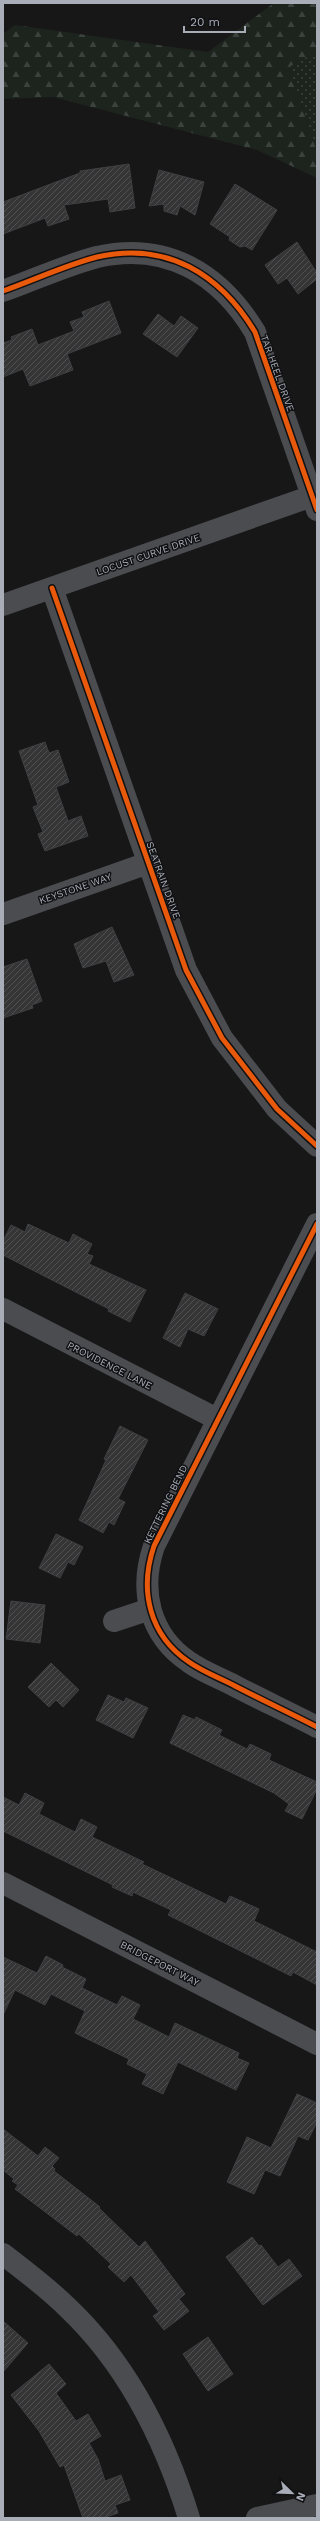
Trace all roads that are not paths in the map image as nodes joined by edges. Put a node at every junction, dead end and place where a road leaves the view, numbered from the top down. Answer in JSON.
{"nodes":[{"id":1,"x":3,"y":291,"type":"edge"},
{"id":2,"x":308,"y":503,"type":"edge"},
{"id":3,"x":52,"y":588,"type":"junction"},
{"id":4,"x":3,"y":604,"type":"edge"},
{"id":5,"x":148,"y":863,"type":"junction"},
{"id":6,"x":3,"y":914,"type":"edge"},
{"id":7,"x":317,"y":1146,"type":"edge"},
{"id":8,"x":317,"y":1224,"type":"edge"},
{"id":9,"x":3,"y":1309,"type":"edge"},
{"id":10,"x":217,"y":1419,"type":"junction"},
{"id":11,"x":150,"y":1609,"type":"junction"},
{"id":12,"x":114,"y":1621,"type":"dead end"},
{"id":13,"x":317,"y":1727,"type":"edge"},
{"id":14,"x":3,"y":1883,"type":"edge"},
{"id":15,"x":317,"y":2044,"type":"edge"},
{"id":16,"x":3,"y":2254,"type":"edge"},
{"id":17,"x":317,"y":2505,"type":"edge"},
{"id":18,"x":190,"y":2518,"type":"edge"},
{"id":19,"x":257,"y":2518,"type":"edge"}],
"edges":[{"from":1,"to":2,"type":"street","name":"TAR HEEL DRIVE"},
{"from":2,"to":3,"type":"street","name":"LOCUST CURVE DRIVE"},
{"from":3,"to":4,"type":"street","name":"LOCUST CURVE DRIVE"},
{"from":3,"to":5,"type":"street","name":"SEATRAIN DRIVE"},
{"from":5,"to":6,"type":"street","name":"KEYSTONE WAY"},
{"from":5,"to":7,"type":"street","name":"SEATRAIN DRIVE"},
{"from":8,"to":10,"type":"street","name":"KETTERING BEND"},
{"from":9,"to":10,"type":"street","name":"PROVIDENCE LANE"},
{"from":10,"to":11,"type":"street","name":"KETTERING BEND"},
{"from":11,"to":12,"type":"street"},
{"from":11,"to":13,"type":"street","name":"KETTERING BEND"},
{"from":14,"to":15,"type":"street","name":"BRIDGEPORT WAY"},
{"from":16,"to":18,"type":"street"},
{"from":17,"to":19,"type":"street"}]}
